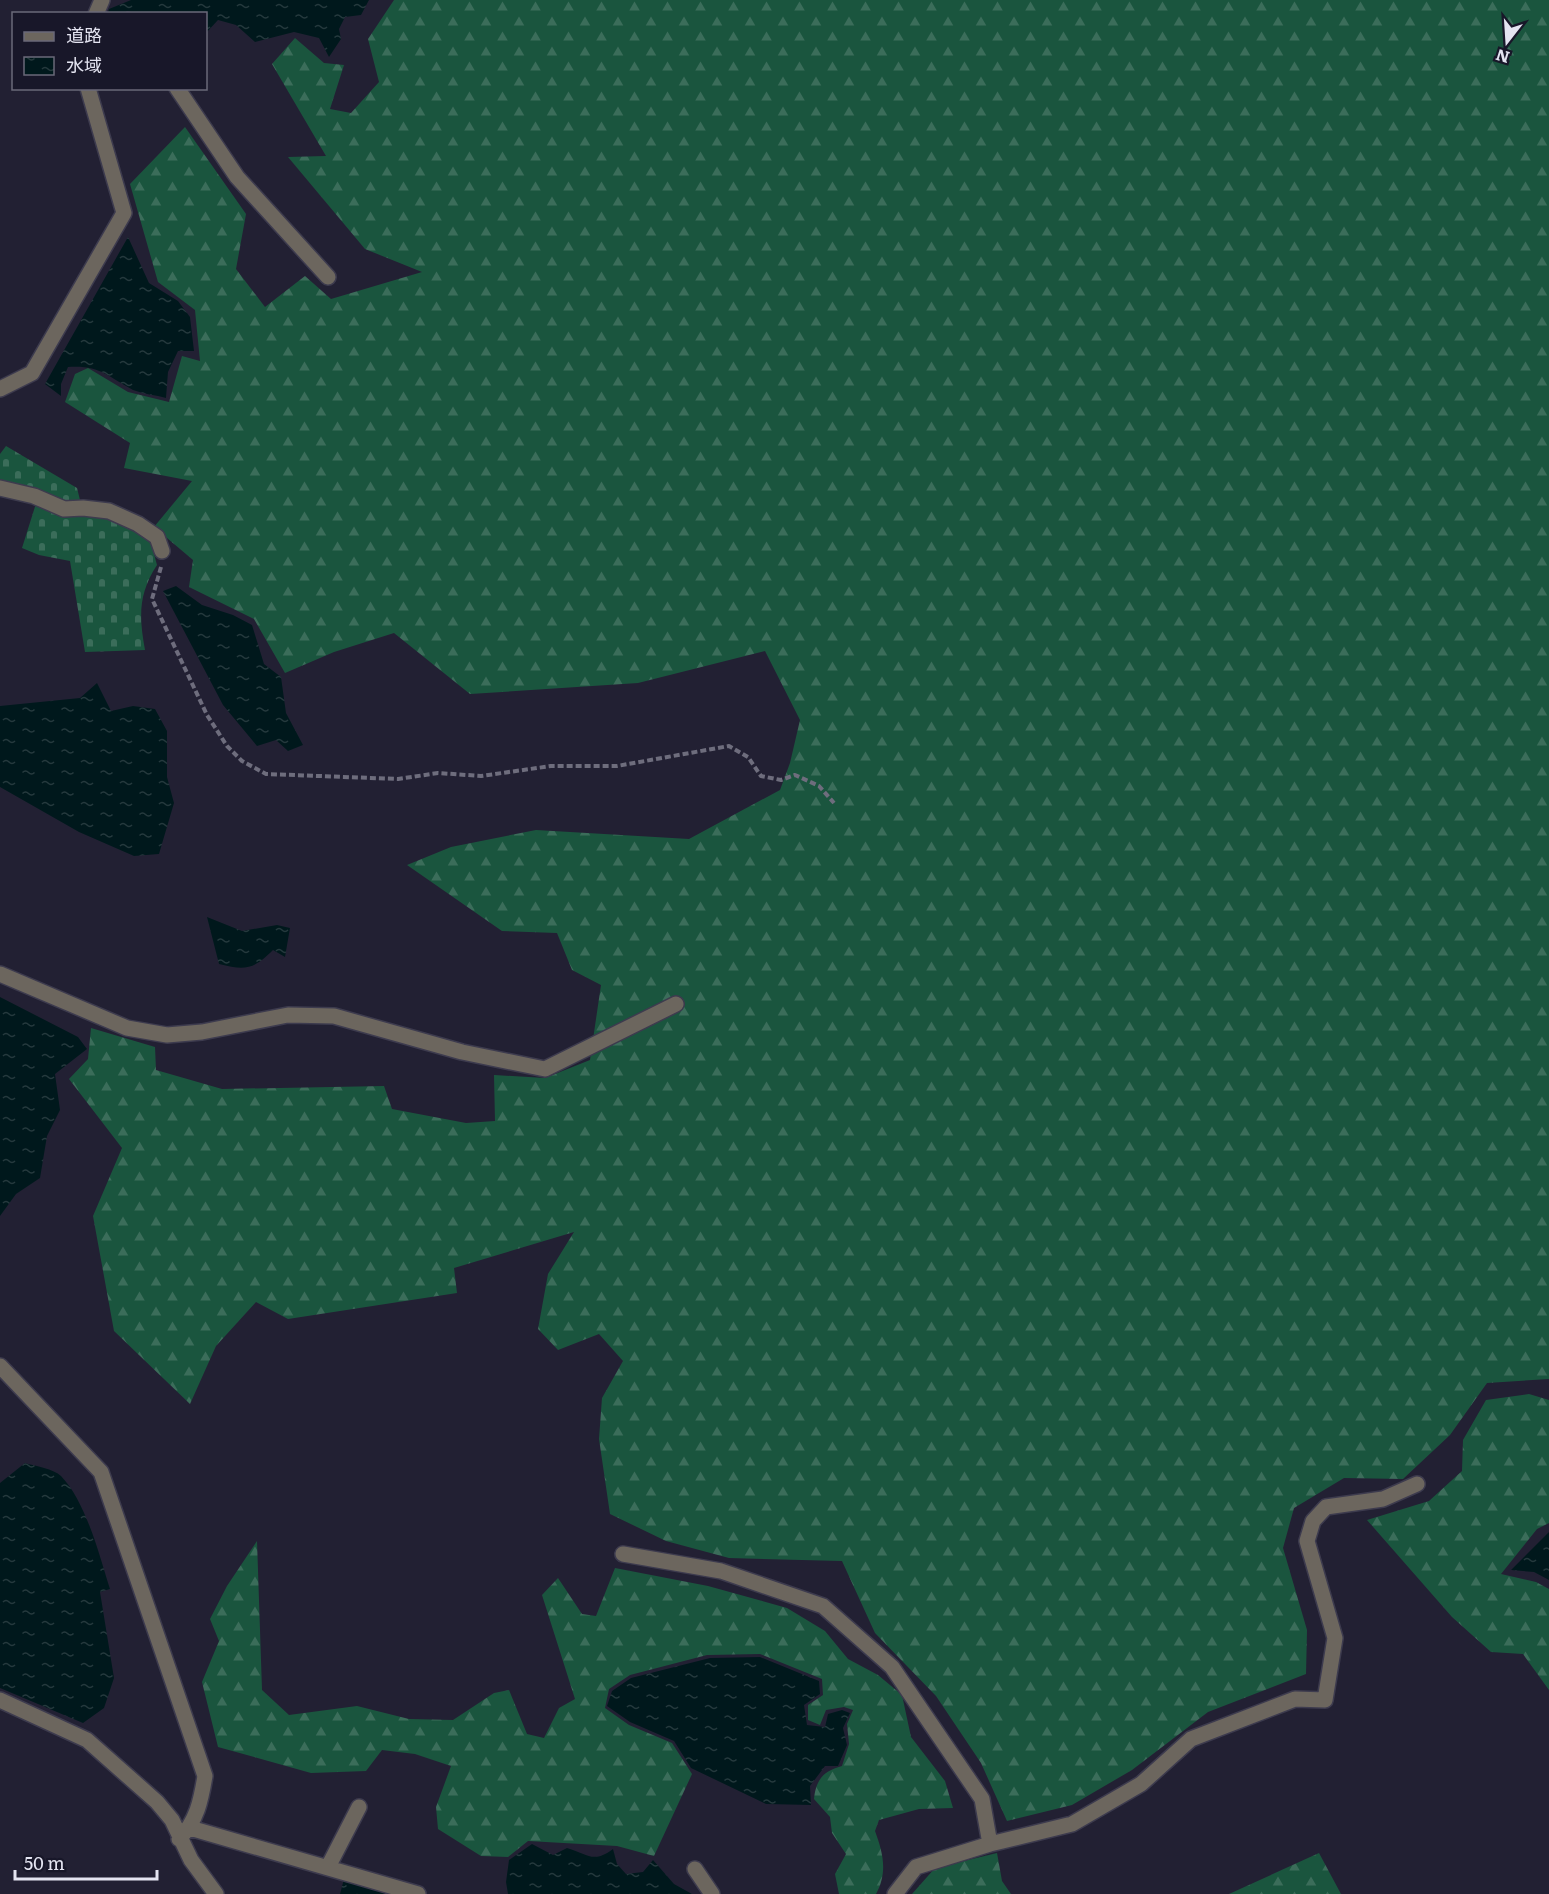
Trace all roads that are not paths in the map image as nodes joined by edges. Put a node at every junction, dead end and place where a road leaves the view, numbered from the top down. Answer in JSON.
{"nodes":[{"id":1,"x":88,"y":90,"type":"edge"},
{"id":2,"x":178,"y":90,"type":"edge"},
{"id":3,"x":328,"y":277,"type":"dead end"},
{"id":4,"x":0,"y":389,"type":"edge"},
{"id":5,"x":0,"y":488,"type":"edge"},
{"id":6,"x":162,"y":551,"type":"road end"},
{"id":7,"x":0,"y":974,"type":"edge"},
{"id":8,"x":676,"y":1004,"type":"dead end"},
{"id":9,"x":0,"y":1365,"type":"edge"},
{"id":10,"x":1417,"y":1484,"type":"dead end"},
{"id":11,"x":623,"y":1554,"type":"dead end"},
{"id":12,"x":0,"y":1700,"type":"edge"},
{"id":13,"x":359,"y":1807,"type":"dead end"},
{"id":14,"x":184,"y":1833,"type":"junction"},
{"id":15,"x":990,"y":1844,"type":"junction"},
{"id":16,"x":328,"y":1866,"type":"junction"},
{"id":17,"x":695,"y":1869,"type":"dead end"},
{"id":18,"x":216,"y":1894,"type":"edge"},
{"id":19,"x":418,"y":1894,"type":"edge"},
{"id":20,"x":712,"y":1894,"type":"edge"},
{"id":21,"x":895,"y":1894,"type":"edge"}],
"edges":[{"from":1,"to":4,"type":"street"},
{"from":2,"to":3,"type":"street"},
{"from":5,"to":6,"type":"street"},
{"from":7,"to":8,"type":"street"},
{"from":9,"to":14,"type":"street"},
{"from":10,"to":15,"type":"street"},
{"from":11,"to":15,"type":"street"},
{"from":12,"to":14,"type":"street"},
{"from":13,"to":16,"type":"street"},
{"from":14,"to":16,"type":"street"},
{"from":14,"to":18,"type":"street"},
{"from":15,"to":21,"type":"street"},
{"from":16,"to":19,"type":"street"},
{"from":17,"to":20,"type":"street"}]}
